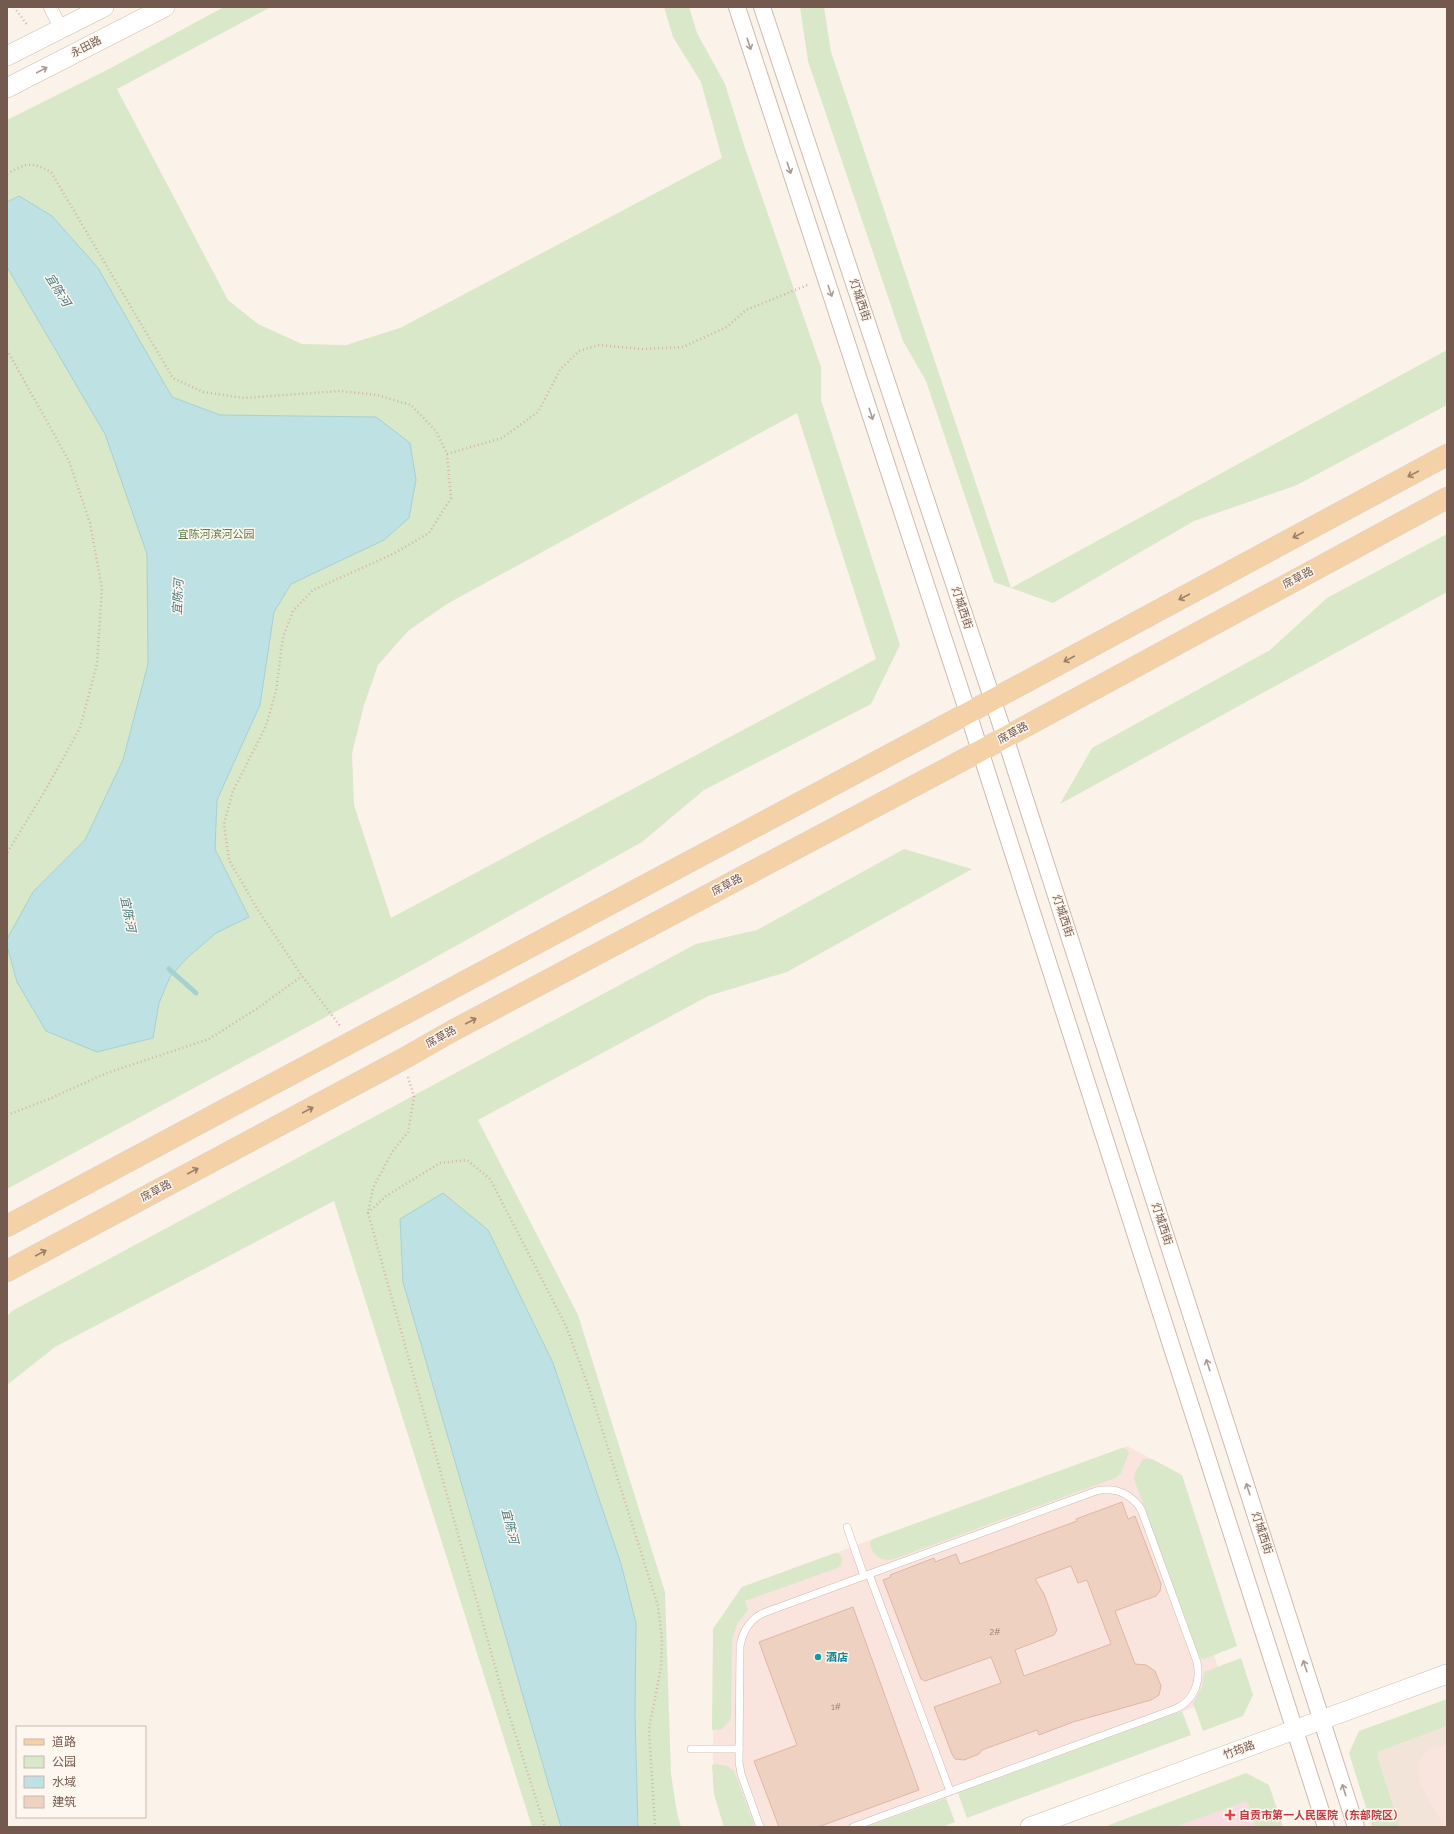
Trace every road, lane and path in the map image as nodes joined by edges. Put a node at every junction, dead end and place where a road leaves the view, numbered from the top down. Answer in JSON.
{"nodes":[{"id":1,"x":14,"y":7,"type":"edge"},
{"id":2,"x":50,"y":7,"type":"edge"},
{"id":3,"x":104,"y":7,"type":"edge"},
{"id":4,"x":165,"y":7,"type":"edge"},
{"id":5,"x":737,"y":7,"type":"edge"},
{"id":6,"x":762,"y":7,"type":"edge"},
{"id":7,"x":61,"y":28,"type":"junction"},
{"id":8,"x":39,"y":39,"type":"junction"},
{"id":9,"x":7,"y":56,"type":"edge"},
{"id":10,"x":7,"y":88,"type":"edge"},
{"id":11,"x":7,"y":174,"type":"edge"},
{"id":12,"x":825,"y":277,"type":"junction"},
{"id":13,"x":7,"y":350,"type":"edge"},
{"id":14,"x":447,"y":454,"type":"junction"},
{"id":15,"x":1447,"y":455,"type":"edge"},
{"id":16,"x":1447,"y":498,"type":"edge"},
{"id":17,"x":993,"y":700,"type":"junction"},
{"id":18,"x":968,"y":713,"type":"junction"},
{"id":19,"x":1005,"y":737,"type":"junction"},
{"id":20,"x":980,"y":751,"type":"junction"},
{"id":21,"x":7,"y":852,"type":"edge"},
{"id":22,"x":302,"y":976,"type":"junction"},
{"id":23,"x":353,"y":1041,"type":"junction"},
{"id":24,"x":403,"y":1059,"type":"junction"},
{"id":25,"x":7,"y":1115,"type":"edge"},
{"id":26,"x":368,"y":1213,"type":"junction"},
{"id":27,"x":7,"y":1226,"type":"edge"},
{"id":28,"x":7,"y":1271,"type":"edge"},
{"id":29,"x":846,"y":1528,"type":"dead end"},
{"id":30,"x":867,"y":1575,"type":"junction"},
{"id":31,"x":1447,"y":1674,"type":"edge"},
{"id":32,"x":1322,"y":1720,"type":"junction"},
{"id":33,"x":1295,"y":1729,"type":"junction"},
{"id":34,"x":691,"y":1748,"type":"dead end"},
{"id":35,"x":739,"y":1749,"type":"junction"},
{"id":36,"x":950,"y":1791,"type":"junction"},
{"id":37,"x":545,"y":1827,"type":"edge"},
{"id":38,"x":655,"y":1827,"type":"edge"},
{"id":39,"x":760,"y":1827,"type":"edge"},
{"id":40,"x":852,"y":1827,"type":"edge"},
{"id":41,"x":1030,"y":1827,"type":"edge"},
{"id":42,"x":1326,"y":1827,"type":"edge"},
{"id":43,"x":1356,"y":1827,"type":"edge"}],
"edges":[{"from":1,"to":8,"type":"path"},
{"from":2,"to":7,"type":"street"},
{"from":3,"to":7,"type":"main road"},
{"from":10,"to":4,"type":"main road","name":"永田路","one_way":true},
{"from":5,"to":12,"type":"street","one_way":true},
{"from":6,"to":17,"type":"street","name":"灯城西街"},
{"from":7,"to":8,"type":"main road"},
{"from":8,"to":9,"type":"main road"},
{"from":11,"to":14,"type":"path"},
{"from":12,"to":14,"type":"path"},
{"from":12,"to":18,"type":"street","one_way":true},
{"from":13,"to":21,"type":"path"},
{"from":14,"to":22,"type":"path"},
{"from":15,"to":17,"type":"main road","one_way":true},
{"from":16,"to":19,"type":"main road","name":"席草路"},
{"from":17,"to":18,"type":"main road"},
{"from":17,"to":19,"type":"street","name":"灯城西街"},
{"from":18,"to":20,"type":"street"},
{"from":18,"to":23,"type":"main road"},
{"from":19,"to":20,"type":"main road","name":"席草路"},
{"from":32,"to":19,"type":"street","name":"灯城西街","one_way":true},
{"from":24,"to":20,"type":"main road","name":"席草路","one_way":true},
{"from":20,"to":33,"type":"street"},
{"from":22,"to":23,"type":"path"},
{"from":22,"to":25,"type":"path"},
{"from":23,"to":27,"type":"main road"},
{"from":24,"to":26,"type":"path"},
{"from":28,"to":24,"type":"main road","name":"席草路","one_way":true},
{"from":26,"to":37,"type":"path"},
{"from":26,"to":38,"type":"path"},
{"from":29,"to":30,"type":"lane"},
{"from":30,"to":35,"type":"lane"},
{"from":30,"to":36,"type":"lane"},
{"from":30,"to":36,"type":"lane"},
{"from":31,"to":32,"type":"main road","name":"竹筠路"},
{"from":32,"to":33,"type":"main road","name":"竹筠路"},
{"from":43,"to":32,"type":"street","name":"灯城西街","one_way":true},
{"from":33,"to":41,"type":"main road","name":"竹筠路"},
{"from":33,"to":42,"type":"street"},
{"from":34,"to":35,"type":"lane"},
{"from":35,"to":39,"type":"lane"},
{"from":36,"to":40,"type":"lane"}]}
